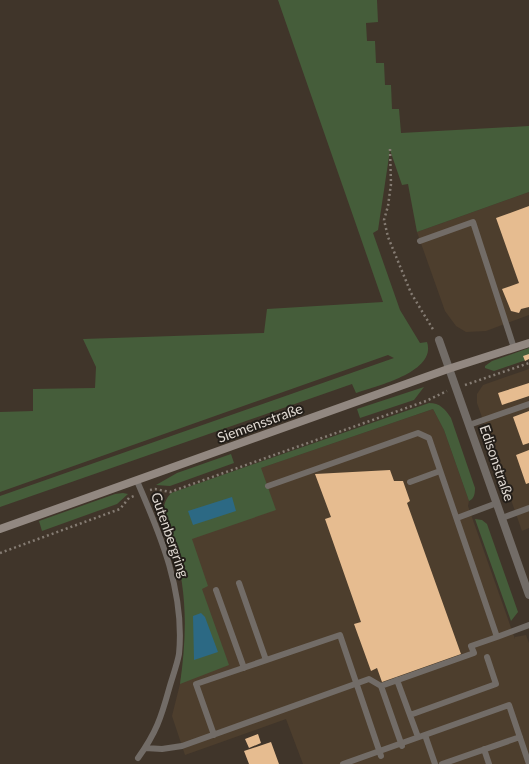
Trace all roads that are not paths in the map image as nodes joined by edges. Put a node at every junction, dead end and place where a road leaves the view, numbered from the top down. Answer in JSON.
{"nodes":[{"id":1,"x":420,"y":241,"type":"dead end"},
{"id":2,"x":439,"y":340,"type":"road end"},
{"id":3,"x":529,"y":343,"type":"edge"},
{"id":4,"x":514,"y":348,"type":"junction"},
{"id":5,"x":448,"y":369,"type":"junction"},
{"id":6,"x":529,"y":404,"type":"edge"},
{"id":7,"x":469,"y":425,"type":"junction"},
{"id":8,"x":440,"y":471,"type":"junction"},
{"id":9,"x":137,"y":481,"type":"junction"},
{"id":10,"x":410,"y":482,"type":"dead end"},
{"id":11,"x":268,"y":486,"type":"dead end"},
{"id":12,"x":497,"y":503,"type":"junction"},
{"id":13,"x":529,"y":508,"type":"edge"},
{"id":14,"x":457,"y":518,"type":"junction"},
{"id":15,"x":502,"y":518,"type":"junction"},
{"id":16,"x":0,"y":529,"type":"edge"},
{"id":17,"x":239,"y":583,"type":"dead end"},
{"id":18,"x":216,"y":590,"type":"dead end"},
{"id":19,"x":529,"y":595,"type":"edge"},
{"id":20,"x":529,"y":625,"type":"edge"},
{"id":21,"x":497,"y":637,"type":"junction"},
{"id":22,"x":487,"y":657,"type":"dead end"},
{"id":23,"x":266,"y":660,"type":"junction"},
{"id":24,"x":244,"y":668,"type":"junction"},
{"id":25,"x":397,"y":680,"type":"junction"},
{"id":26,"x":356,"y":684,"type":"junction"},
{"id":27,"x":381,"y":686,"type":"junction"},
{"id":28,"x":410,"y":715,"type":"junction"},
{"id":29,"x":214,"y":735,"type":"junction"},
{"id":30,"x":425,"y":735,"type":"junction"},
{"id":31,"x":418,"y":737,"type":"junction"},
{"id":32,"x":520,"y":737,"type":"junction"},
{"id":33,"x":402,"y":745,"type":"junction"},
{"id":34,"x":145,"y":748,"type":"junction"},
{"id":35,"x":484,"y":749,"type":"junction"},
{"id":36,"x":380,"y":754,"type":"junction"},
{"id":37,"x":138,"y":758,"type":"dead end"},
{"id":38,"x":343,"y":764,"type":"edge"},
{"id":39,"x":435,"y":764,"type":"edge"},
{"id":40,"x":442,"y":764,"type":"edge"},
{"id":41,"x":489,"y":764,"type":"edge"},
{"id":42,"x":529,"y":764,"type":"edge"}],
"edges":[{"from":1,"to":4,"type":"lane"},
{"from":2,"to":5,"type":"street","name":"Edisonstraße"},
{"from":3,"to":4,"type":"street","name":"Siemensstraße"},
{"from":4,"to":5,"type":"street","name":"Siemensstraße"},
{"from":5,"to":7,"type":"street","name":"Edisonstraße"},
{"from":5,"to":9,"type":"street","name":"Siemensstraße"},
{"from":6,"to":7,"type":"lane"},
{"from":7,"to":12,"type":"street","name":"Edisonstraße"},
{"from":8,"to":10,"type":"lane"},
{"from":8,"to":11,"type":"lane"},
{"from":8,"to":14,"type":"lane"},
{"from":9,"to":16,"type":"street","name":"Siemensstraße"},
{"from":9,"to":34,"type":"lane","name":"Gutenbergring"},
{"from":12,"to":14,"type":"lane"},
{"from":12,"to":15,"type":"street","name":"Edisonstraße"},
{"from":13,"to":15,"type":"lane"},
{"from":14,"to":21,"type":"lane"},
{"from":15,"to":19,"type":"street","name":"Edisonstraße"},
{"from":17,"to":23,"type":"lane"},
{"from":18,"to":24,"type":"lane"},
{"from":20,"to":21,"type":"lane"},
{"from":21,"to":25,"type":"lane"},
{"from":22,"to":28,"type":"lane"},
{"from":23,"to":24,"type":"lane"},
{"from":23,"to":26,"type":"lane"},
{"from":24,"to":29,"type":"lane"},
{"from":25,"to":27,"type":"lane"},
{"from":25,"to":28,"type":"lane"},
{"from":26,"to":27,"type":"lane"},
{"from":26,"to":29,"type":"lane"},
{"from":26,"to":36,"type":"lane"},
{"from":27,"to":33,"type":"lane"},
{"from":28,"to":31,"type":"lane"},
{"from":29,"to":34,"type":"lane"},
{"from":30,"to":31,"type":"lane"},
{"from":30,"to":32,"type":"lane"},
{"from":30,"to":39,"type":"lane"},
{"from":31,"to":33,"type":"lane"},
{"from":32,"to":35,"type":"lane"},
{"from":32,"to":42,"type":"lane"},
{"from":33,"to":36,"type":"lane"},
{"from":34,"to":37,"type":"lane","name":"Gutenbergring"},
{"from":35,"to":40,"type":"lane"},
{"from":35,"to":41,"type":"lane"},
{"from":36,"to":38,"type":"lane"}]}
